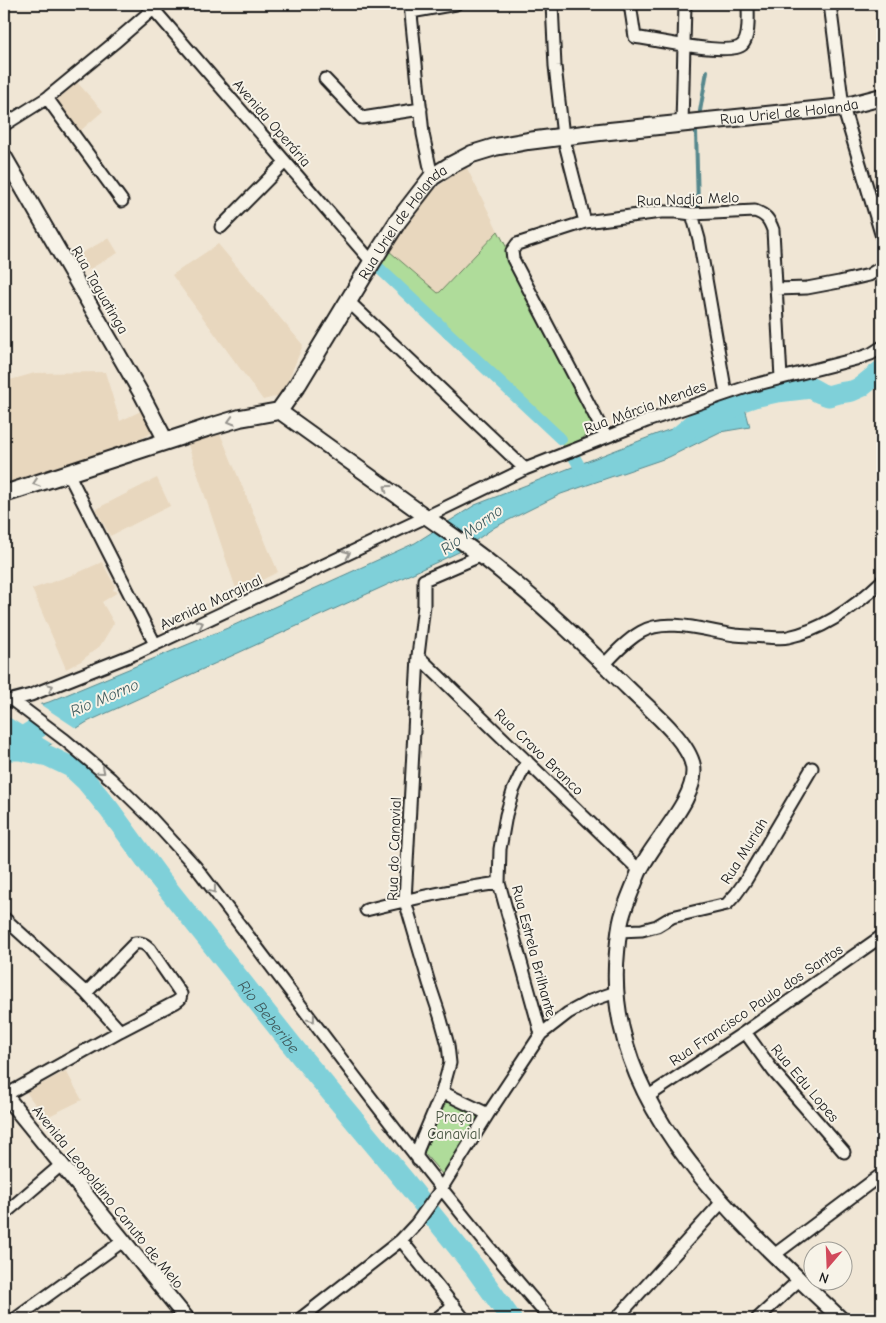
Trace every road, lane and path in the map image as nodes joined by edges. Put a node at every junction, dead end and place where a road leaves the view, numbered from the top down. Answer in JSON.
{"nodes":[{"id":1,"x":456,"y":4,"type":"edge"},
{"id":2,"x":552,"y":4,"type":"edge"},
{"id":3,"x":630,"y":4,"type":"edge"},
{"id":4,"x":685,"y":4,"type":"edge"},
{"id":5,"x":748,"y":4,"type":"edge"},
{"id":6,"x":830,"y":4,"type":"edge"},
{"id":7,"x":154,"y":5,"type":"edge"},
{"id":8,"x":410,"y":8,"type":"edge"},
{"id":9,"x":684,"y":46,"type":"junction"},
{"id":10,"x":325,"y":79,"type":"dead end"},
{"id":11,"x":882,"y":97,"type":"edge"},
{"id":12,"x":47,"y":98,"type":"junction"},
{"id":13,"x":844,"y":107,"type":"junction"},
{"id":14,"x":421,"y":109,"type":"junction"},
{"id":15,"x":682,"y":124,"type":"junction"},
{"id":16,"x":4,"y":125,"type":"edge"},
{"id":17,"x":563,"y":136,"type":"junction"},
{"id":18,"x":4,"y":156,"type":"edge"},
{"id":19,"x":285,"y":162,"type":"junction"},
{"id":20,"x":432,"y":177,"type":"junction"},
{"id":21,"x":122,"y":201,"type":"dead end"},
{"id":22,"x":692,"y":214,"type":"junction"},
{"id":23,"x":585,"y":222,"type":"junction"},
{"id":24,"x":222,"y":227,"type":"dead end"},
{"id":25,"x":882,"y":237,"type":"edge"},
{"id":26,"x":372,"y":262,"type":"junction"},
{"id":27,"x":882,"y":267,"type":"edge"},
{"id":28,"x":776,"y":289,"type":"junction"},
{"id":29,"x":348,"y":301,"type":"junction"},
{"id":30,"x":882,"y":347,"type":"edge"},
{"id":31,"x":781,"y":378,"type":"junction"},
{"id":32,"x":726,"y":394,"type":"junction"},
{"id":33,"x":279,"y":412,"type":"junction"},
{"id":34,"x":606,"y":436,"type":"junction"},
{"id":35,"x":166,"y":441,"type":"junction"},
{"id":36,"x":525,"y":469,"type":"junction"},
{"id":37,"x":68,"y":473,"type":"junction"},
{"id":38,"x":4,"y":494,"type":"edge"},
{"id":39,"x":431,"y":521,"type":"junction"},
{"id":40,"x":475,"y":552,"type":"junction"},
{"id":41,"x":882,"y":581,"type":"edge"},
{"id":42,"x":156,"y":644,"type":"junction"},
{"id":43,"x":418,"y":656,"type":"junction"},
{"id":44,"x":604,"y":665,"type":"junction"},
{"id":45,"x":12,"y":703,"type":"edge"},
{"id":46,"x":527,"y":761,"type":"junction"},
{"id":47,"x":812,"y":768,"type":"dead end"},
{"id":48,"x":639,"y":870,"type":"junction"},
{"id":49,"x":499,"y":883,"type":"junction"},
{"id":50,"x":405,"y":900,"type":"junction"},
{"id":51,"x":366,"y":910,"type":"dead end"},
{"id":52,"x":4,"y":918,"type":"edge"},
{"id":53,"x":619,"y":931,"type":"junction"},
{"id":54,"x":882,"y":936,"type":"edge"},
{"id":55,"x":616,"y":992,"type":"junction"},
{"id":56,"x":86,"y":993,"type":"junction"},
{"id":57,"x":120,"y":1031,"type":"junction"},
{"id":58,"x":744,"y":1032,"type":"junction"},
{"id":59,"x":541,"y":1034,"type":"junction"},
{"id":60,"x":442,"y":1092,"type":"junction"},
{"id":61,"x":4,"y":1095,"type":"edge"},
{"id":62,"x":647,"y":1097,"type":"junction"},
{"id":63,"x":488,"y":1114,"type":"junction"},
{"id":64,"x":844,"y":1152,"type":"dead end"},
{"id":65,"x":418,"y":1160,"type":"junction"},
{"id":66,"x":61,"y":1165,"type":"junction"},
{"id":67,"x":882,"y":1174,"type":"edge"},
{"id":68,"x":441,"y":1189,"type":"junction"},
{"id":69,"x":722,"y":1202,"type":"junction"},
{"id":70,"x":4,"y":1214,"type":"edge"},
{"id":71,"x":401,"y":1240,"type":"junction"},
{"id":72,"x":123,"y":1241,"type":"junction"},
{"id":73,"x":774,"y":1255,"type":"junction"},
{"id":74,"x":799,"y":1280,"type":"junction"},
{"id":75,"x":454,"y":1305,"type":"junction"},
{"id":76,"x":15,"y":1319,"type":"edge"},
{"id":77,"x":187,"y":1319,"type":"edge"},
{"id":78,"x":300,"y":1319,"type":"edge"},
{"id":79,"x":436,"y":1319,"type":"edge"},
{"id":80,"x":464,"y":1319,"type":"edge"},
{"id":81,"x":550,"y":1319,"type":"edge"},
{"id":82,"x":616,"y":1319,"type":"edge"},
{"id":83,"x":757,"y":1319,"type":"edge"},
{"id":84,"x":841,"y":1319,"type":"edge"}],
"edges":[{"from":1,"to":8,"type":"street"},
{"from":2,"to":17,"type":"street"},
{"from":3,"to":9,"type":"street"},
{"from":4,"to":9,"type":"street"},
{"from":5,"to":9,"type":"street"},
{"from":6,"to":13,"type":"street"},
{"from":7,"to":12,"type":"street"},
{"from":7,"to":19,"type":"street","name":"Avenida Operária"},
{"from":8,"to":14,"type":"street"},
{"from":9,"to":15,"type":"street"},
{"from":10,"to":14,"type":"street"},
{"from":11,"to":13,"type":"main road","name":"Rua Uriel de Holanda"},
{"from":12,"to":16,"type":"street"},
{"from":12,"to":21,"type":"street"},
{"from":13,"to":15,"type":"main road","name":"Rua Uriel de Holanda"},
{"from":13,"to":25,"type":"street"},
{"from":14,"to":20,"type":"street"},
{"from":15,"to":17,"type":"main road","name":"Rua Uriel de Holanda"},
{"from":17,"to":20,"type":"main road","name":"Rua Uriel de Holanda"},
{"from":17,"to":23,"type":"street"},
{"from":18,"to":35,"type":"street","name":"Rua Taguatinga"},
{"from":19,"to":24,"type":"street"},
{"from":19,"to":26,"type":"street","name":"Avenida Operária"},
{"from":20,"to":26,"type":"main road","name":"Rua Uriel de Holanda"},
{"from":22,"to":23,"type":"street","name":"Rua Nadja Melo"},
{"from":22,"to":28,"type":"street","name":"Rua Nadja Melo"},
{"from":22,"to":32,"type":"street"},
{"from":23,"to":34,"type":"street","name":"Rua Nadja Melo"},
{"from":26,"to":29,"type":"main road","name":"Rua Uriel de Holanda"},
{"from":27,"to":28,"type":"street"},
{"from":28,"to":31,"type":"street"},
{"from":29,"to":33,"type":"main road","name":"Rua Uriel de Holanda"},
{"from":29,"to":36,"type":"street"},
{"from":30,"to":31,"type":"street","name":"Rua Márcia Mendes"},
{"from":31,"to":32,"type":"street","name":"Rua Márcia Mendes"},
{"from":32,"to":34,"type":"street","name":"Rua Márcia Mendes"},
{"from":33,"to":35,"type":"main road","one_way":true},
{"from":39,"to":33,"type":"street","one_way":true},
{"from":34,"to":36,"type":"street","name":"Rua Márcia Mendes"},
{"from":35,"to":37,"type":"main road"},
{"from":36,"to":39,"type":"street","name":"Rua Márcia Mendes"},
{"from":37,"to":38,"type":"main road","one_way":true},
{"from":37,"to":42,"type":"street"},
{"from":39,"to":40,"type":"street"},
{"from":42,"to":39,"type":"street","name":"Avenida Marginal","one_way":true},
{"from":40,"to":43,"type":"street","name":"Rua do Canavial"},
{"from":40,"to":44,"type":"street"},
{"from":41,"to":44,"type":"street"},
{"from":45,"to":42,"type":"street","name":"Avenida Marginal","one_way":true},
{"from":43,"to":46,"type":"street","name":"Rua Cravo Branco"},
{"from":43,"to":50,"type":"street","name":"Rua do Canavial"},
{"from":44,"to":48,"type":"street"},
{"from":45,"to":65,"type":"street","one_way":true},
{"from":46,"to":48,"type":"street","name":"Rua Cravo Branco"},
{"from":46,"to":49,"type":"street","name":"Rua Estrela Brilhante"},
{"from":47,"to":53,"type":"street","name":"Rua Muriah"},
{"from":48,"to":53,"type":"street"},
{"from":49,"to":50,"type":"street"},
{"from":49,"to":59,"type":"street","name":"Rua Estrela Brilhante"},
{"from":50,"to":51,"type":"street"},
{"from":50,"to":60,"type":"street","name":"Rua do Canavial"},
{"from":52,"to":56,"type":"street"},
{"from":53,"to":55,"type":"street"},
{"from":54,"to":58,"type":"street","name":"Rua Francisco Paulo dos Santos"},
{"from":55,"to":59,"type":"street"},
{"from":55,"to":62,"type":"street"},
{"from":56,"to":57,"type":"street"},
{"from":56,"to":57,"type":"street"},
{"from":57,"to":61,"type":"street"},
{"from":58,"to":62,"type":"street","name":"Rua Francisco Paulo dos Santos"},
{"from":58,"to":64,"type":"street","name":"Rua Edu Lopes"},
{"from":59,"to":63,"type":"street"},
{"from":60,"to":63,"type":"street"},
{"from":60,"to":65,"type":"street","name":"Rua do Canavial"},
{"from":61,"to":66,"type":"street","name":"Avenida Leopoldino Canuto de Melo"},
{"from":62,"to":69,"type":"street"},
{"from":63,"to":68,"type":"street"},
{"from":65,"to":68,"type":"street"},
{"from":66,"to":70,"type":"street"},
{"from":66,"to":72,"type":"street","name":"Avenida Leopoldino Canuto de Melo"},
{"from":67,"to":73,"type":"street"},
{"from":68,"to":71,"type":"street"},
{"from":68,"to":81,"type":"street"},
{"from":69,"to":73,"type":"street"},
{"from":69,"to":82,"type":"street"},
{"from":71,"to":75,"type":"street"},
{"from":71,"to":78,"type":"street"},
{"from":72,"to":76,"type":"street"},
{"from":72,"to":77,"type":"street","name":"Avenida Leopoldino Canuto de Melo"},
{"from":73,"to":74,"type":"street"},
{"from":74,"to":83,"type":"street"},
{"from":74,"to":84,"type":"street"},
{"from":75,"to":79,"type":"street"},
{"from":75,"to":80,"type":"street"}]}
